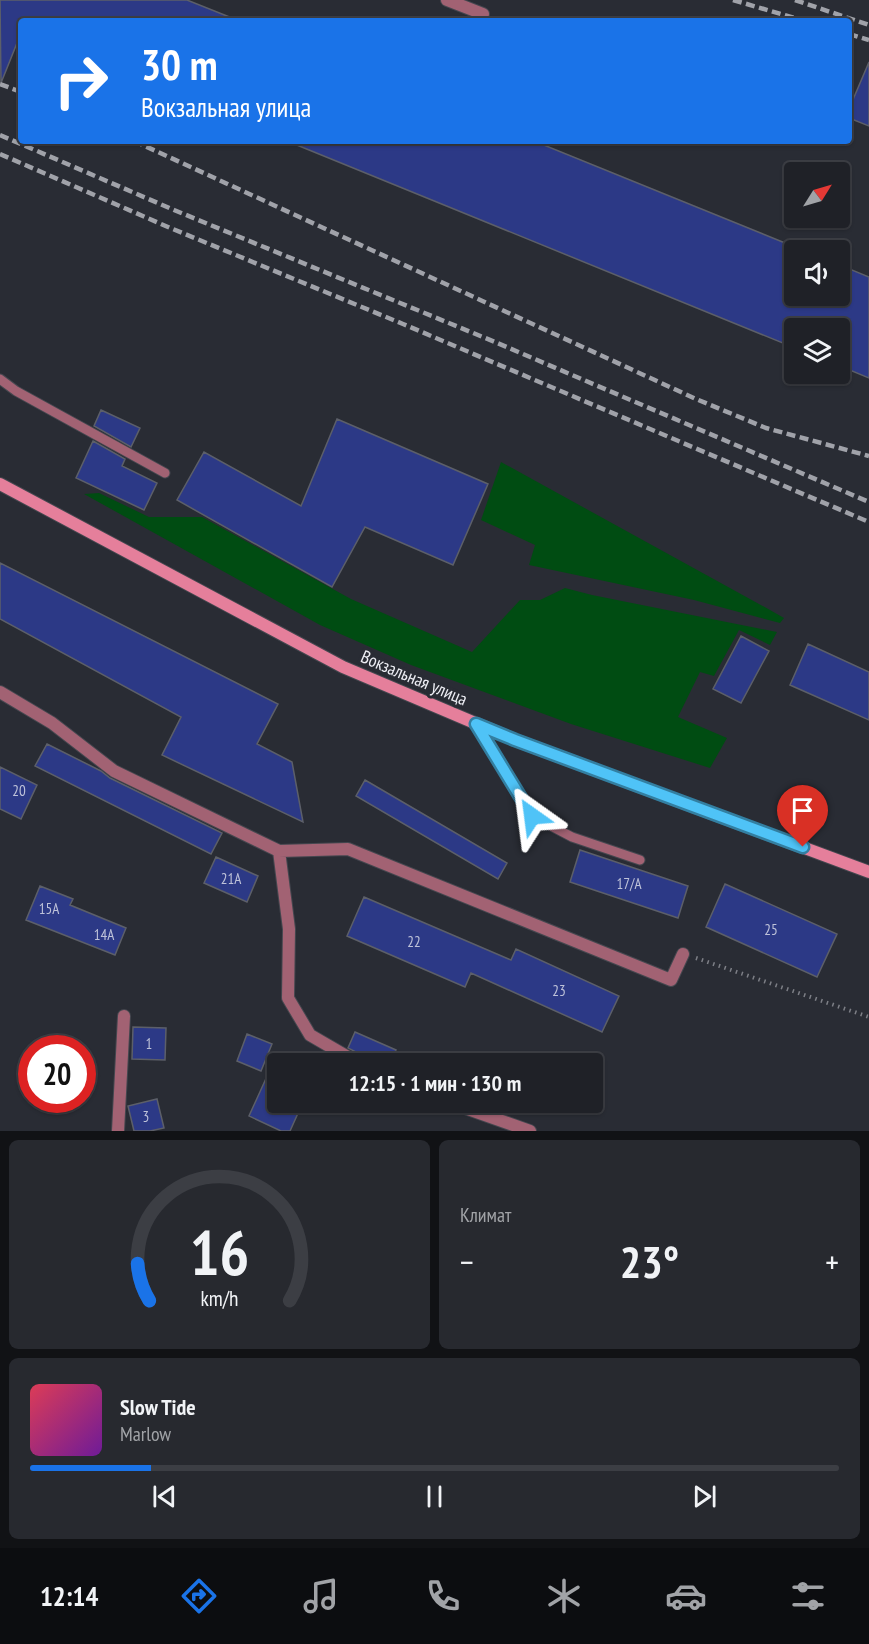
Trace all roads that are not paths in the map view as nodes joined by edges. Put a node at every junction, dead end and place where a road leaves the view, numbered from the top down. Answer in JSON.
{"nodes":[{"id":1,"x":447,"y":0,"type":"edge"},
{"id":2,"x":483,"y":14,"type":"dead end"},
{"id":3,"x":0,"y":379,"type":"edge"},
{"id":4,"x":165,"y":473,"type":"dead end"},
{"id":5,"x":0,"y":484,"type":"edge"},
{"id":6,"x":0,"y":692,"type":"edge"},
{"id":7,"x":476,"y":724,"type":"junction"},
{"id":8,"x":279,"y":851,"type":"junction"},
{"id":9,"x":640,"y":860,"type":"dead end"},
{"id":10,"x":869,"y":872,"type":"edge"},
{"id":11,"x":683,"y":954,"type":"road end"},
{"id":12,"x":124,"y":1016,"type":"dead end"},
{"id":13,"x":341,"y":1053,"type":"edge"},
{"id":14,"x":479,"y":1113,"type":"edge"},
{"id":15,"x":118,"y":1131,"type":"edge"},
{"id":16,"x":530,"y":1131,"type":"edge"}],
"edges":[{"from":1,"to":2,"type":"street"},
{"from":3,"to":4,"type":"lane"},
{"from":5,"to":7,"type":"street","name":"Вокзальная улица"},
{"from":6,"to":8,"type":"street"},
{"from":7,"to":9,"type":"lane"},
{"from":7,"to":10,"type":"street","name":"Вокзальная улица"},
{"from":8,"to":11,"type":"street"},
{"from":8,"to":13,"type":"street"},
{"from":12,"to":15,"type":"street"},
{"from":14,"to":16,"type":"street"}]}
